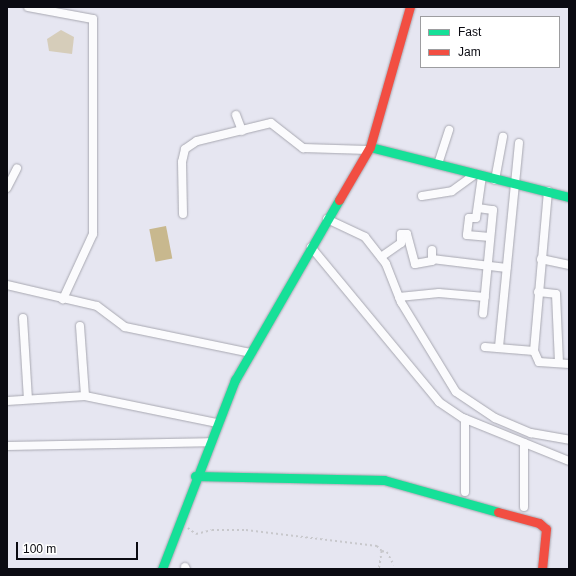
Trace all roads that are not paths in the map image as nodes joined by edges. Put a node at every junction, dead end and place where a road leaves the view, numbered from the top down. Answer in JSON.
{"nodes":[{"id":1,"x":28,"y":7,"type":"edge"},
{"id":2,"x":410,"y":7,"type":"edge"},
{"id":3,"x":57,"y":10,"type":"edge"},
{"id":4,"x":236,"y":115,"type":"dead end"},
{"id":5,"x":449,"y":130,"type":"dead end"},
{"id":6,"x":242,"y":131,"type":"junction"},
{"id":7,"x":503,"y":137,"type":"dead end"},
{"id":8,"x":519,"y":143,"type":"dead end"},
{"id":9,"x":369,"y":149,"type":"junction"},
{"id":10,"x":438,"y":164,"type":"junction"},
{"id":11,"x":16,"y":168,"type":"dead end"},
{"id":12,"x":479,"y":175,"type":"junction"},
{"id":13,"x":495,"y":180,"type":"junction"},
{"id":14,"x":515,"y":185,"type":"junction"},
{"id":15,"x":7,"y":188,"type":"edge"},
{"id":16,"x":548,"y":191,"type":"junction"},
{"id":17,"x":422,"y":196,"type":"dead end"},
{"id":18,"x":569,"y":197,"type":"edge"},
{"id":19,"x":478,"y":208,"type":"junction"},
{"id":20,"x":183,"y":214,"type":"dead end"},
{"id":21,"x":327,"y":219,"type":"junction"},
{"id":22,"x":490,"y":237,"type":"junction"},
{"id":23,"x":311,"y":247,"type":"junction"},
{"id":24,"x":432,"y":250,"type":"dead end"},
{"id":25,"x":381,"y":257,"type":"junction"},
{"id":26,"x":432,"y":259,"type":"junction"},
{"id":27,"x":541,"y":260,"type":"junction"},
{"id":28,"x":488,"y":265,"type":"junction"},
{"id":29,"x":569,"y":266,"type":"edge"},
{"id":30,"x":506,"y":268,"type":"junction"},
{"id":31,"x":7,"y":285,"type":"edge"},
{"id":32,"x":538,"y":292,"type":"junction"},
{"id":33,"x":485,"y":296,"type":"junction"},
{"id":34,"x":399,"y":297,"type":"junction"},
{"id":35,"x":63,"y":299,"type":"junction"},
{"id":36,"x":483,"y":314,"type":"dead end"},
{"id":37,"x":23,"y":318,"type":"dead end"},
{"id":38,"x":80,"y":326,"type":"dead end"},
{"id":39,"x":485,"y":347,"type":"dead end"},
{"id":40,"x":499,"y":347,"type":"junction"},
{"id":41,"x":534,"y":351,"type":"junction"},
{"id":42,"x":251,"y":353,"type":"junction"},
{"id":43,"x":559,"y":363,"type":"junction"},
{"id":44,"x":569,"y":364,"type":"edge"},
{"id":45,"x":85,"y":396,"type":"junction"},
{"id":46,"x":28,"y":399,"type":"junction"},
{"id":47,"x":7,"y":400,"type":"edge"},
{"id":48,"x":465,"y":419,"type":"junction"},
{"id":49,"x":216,"y":423,"type":"junction"},
{"id":50,"x":569,"y":440,"type":"edge"},
{"id":51,"x":208,"y":442,"type":"junction"},
{"id":52,"x":524,"y":443,"type":"junction"},
{"id":53,"x":7,"y":446,"type":"edge"},
{"id":54,"x":569,"y":461,"type":"edge"},
{"id":55,"x":195,"y":476,"type":"junction"},
{"id":56,"x":465,"y":492,"type":"dead end"},
{"id":57,"x":524,"y":507,"type":"dead end"},
{"id":58,"x":162,"y":569,"type":"edge"},
{"id":59,"x":542,"y":569,"type":"edge"}],
"edges":[{"from":1,"to":3,"type":"street"},
{"from":2,"to":9,"type":"main road"},
{"from":3,"to":35,"type":"street"},
{"from":4,"to":6,"type":"street"},
{"from":5,"to":10,"type":"street"},
{"from":6,"to":9,"type":"street"},
{"from":6,"to":20,"type":"street"},
{"from":7,"to":13,"type":"street"},
{"from":8,"to":14,"type":"street"},
{"from":9,"to":10,"type":"main road"},
{"from":9,"to":21,"type":"main road"},
{"from":10,"to":12,"type":"main road"},
{"from":11,"to":15,"type":"street"},
{"from":12,"to":13,"type":"main road"},
{"from":12,"to":17,"type":"street"},
{"from":12,"to":19,"type":"street"},
{"from":13,"to":14,"type":"main road"},
{"from":14,"to":16,"type":"main road"},
{"from":14,"to":30,"type":"street"},
{"from":16,"to":18,"type":"main road"},
{"from":16,"to":27,"type":"street"},
{"from":19,"to":22,"type":"street"},
{"from":19,"to":22,"type":"street"},
{"from":21,"to":23,"type":"main road"},
{"from":21,"to":25,"type":"street"},
{"from":22,"to":28,"type":"street"},
{"from":23,"to":42,"type":"main road"},
{"from":23,"to":48,"type":"street"},
{"from":24,"to":26,"type":"street"},
{"from":25,"to":26,"type":"street"},
{"from":25,"to":34,"type":"street"},
{"from":26,"to":28,"type":"street"},
{"from":27,"to":29,"type":"street"},
{"from":27,"to":32,"type":"street"},
{"from":28,"to":30,"type":"street"},
{"from":28,"to":33,"type":"street"},
{"from":30,"to":40,"type":"street"},
{"from":31,"to":35,"type":"street"},
{"from":32,"to":41,"type":"street"},
{"from":32,"to":43,"type":"street"},
{"from":33,"to":34,"type":"street"},
{"from":33,"to":36,"type":"street"},
{"from":34,"to":50,"type":"street"},
{"from":35,"to":42,"type":"street"},
{"from":37,"to":46,"type":"street"},
{"from":38,"to":45,"type":"street"},
{"from":39,"to":40,"type":"street"},
{"from":40,"to":41,"type":"street"},
{"from":41,"to":43,"type":"street"},
{"from":42,"to":49,"type":"main road"},
{"from":43,"to":44,"type":"street"},
{"from":45,"to":46,"type":"street"},
{"from":45,"to":49,"type":"street"},
{"from":46,"to":47,"type":"street"},
{"from":48,"to":52,"type":"street"},
{"from":48,"to":56,"type":"street"},
{"from":49,"to":51,"type":"main road"},
{"from":51,"to":53,"type":"street"},
{"from":51,"to":55,"type":"main road"},
{"from":52,"to":54,"type":"street"},
{"from":52,"to":57,"type":"street"},
{"from":55,"to":58,"type":"main road"},
{"from":55,"to":59,"type":"main road"}]}
